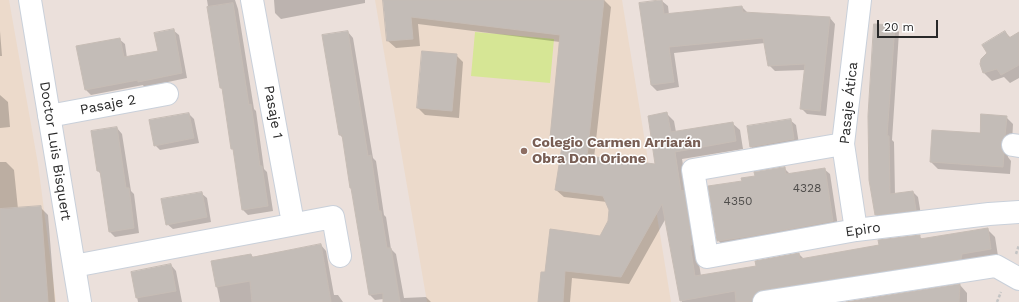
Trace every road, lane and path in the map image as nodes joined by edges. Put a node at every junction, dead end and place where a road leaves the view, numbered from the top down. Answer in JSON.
{"nodes":[{"id":1,"x":30,"y":0,"type":"edge"},
{"id":2,"x":252,"y":0,"type":"edge"},
{"id":3,"x":860,"y":0,"type":"edge"},
{"id":4,"x":167,"y":94,"type":"dead end"},
{"id":5,"x":49,"y":116,"type":"junction"},
{"id":6,"x":844,"y":144,"type":"junction"},
{"id":7,"x":1019,"y":212,"type":"edge"},
{"id":8,"x":293,"y":223,"type":"junction"},
{"id":9,"x":856,"y":230,"type":"junction"},
{"id":10,"x":340,"y":256,"type":"dead end"},
{"id":11,"x":74,"y":266,"type":"junction"},
{"id":12,"x":1019,"y":279,"type":"edge"},
{"id":13,"x":80,"y":302,"type":"edge"},
{"id":14,"x":764,"y":302,"type":"edge"}],
"edges":[{"from":1,"to":5,"type":"street","name":"Doctor Luis Bisquert"},
{"from":2,"to":8,"type":"street","name":"Pasaje 1"},
{"from":3,"to":6,"type":"street","name":"Pasaje Ática"},
{"from":4,"to":5,"type":"street","name":"Pasaje 2"},
{"from":5,"to":11,"type":"street","name":"Doctor Luis Bisquert"},
{"from":6,"to":9,"type":"street","name":"Pasaje Ática"},
{"from":6,"to":9,"type":"street","name":"Epiro"},
{"from":7,"to":9,"type":"street","name":"Epiro"},
{"from":8,"to":10,"type":"street"},
{"from":8,"to":11,"type":"street"},
{"from":11,"to":13,"type":"street","name":"Doctor Luis Bisquert"},
{"from":12,"to":14,"type":"street"}]}
